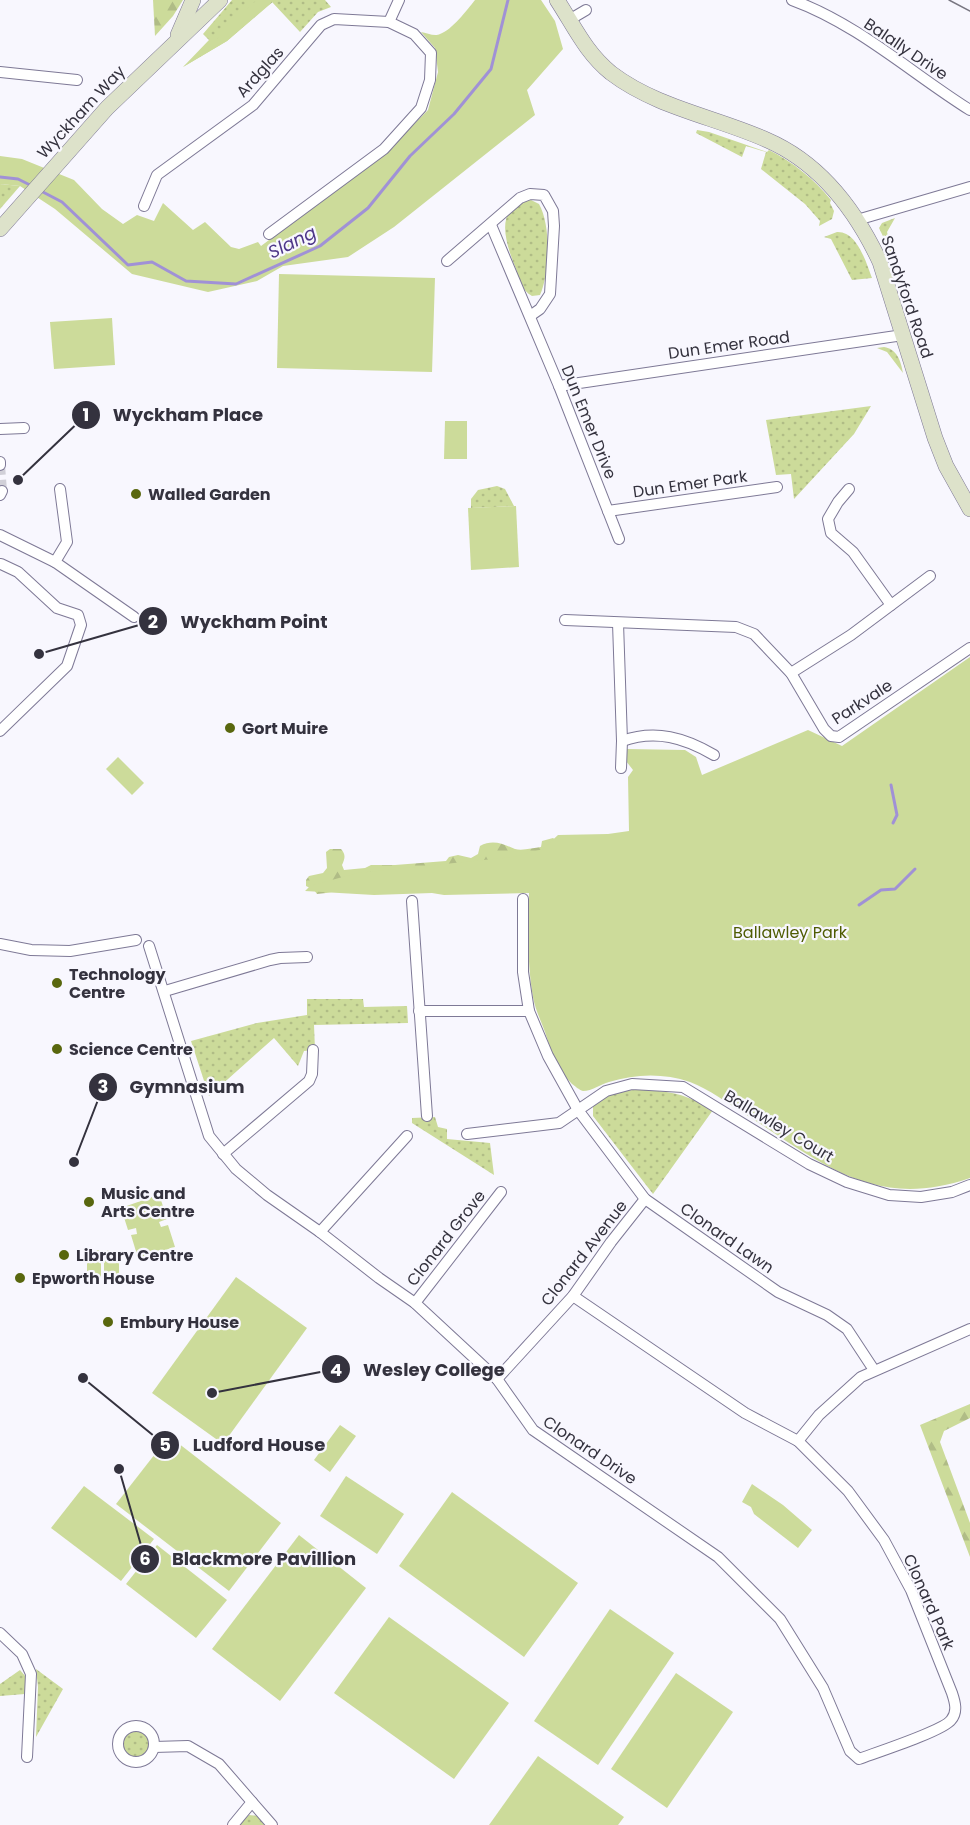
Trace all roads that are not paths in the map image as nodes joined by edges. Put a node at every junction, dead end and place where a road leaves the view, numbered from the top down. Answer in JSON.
{"nodes":[{"id":1,"x":193,"y":0,"type":"edge"},
{"id":2,"x":208,"y":0,"type":"edge"},
{"id":3,"x":220,"y":0,"type":"edge"},
{"id":4,"x":399,"y":0,"type":"edge"},
{"id":5,"x":557,"y":0,"type":"edge"},
{"id":6,"x":792,"y":0,"type":"edge"},
{"id":7,"x":586,"y":10,"type":"dead end"},
{"id":8,"x":569,"y":20,"type":"junction"},
{"id":9,"x":389,"y":22,"type":"junction"},
{"id":10,"x":193,"y":24,"type":"junction"},
{"id":11,"x":173,"y":46,"type":"junction"},
{"id":12,"x":0,"y":72,"type":"edge"},
{"id":13,"x":77,"y":80,"type":"dead end"},
{"id":14,"x":970,"y":110,"type":"edge"},
{"id":15,"x":970,"y":187,"type":"edge"},
{"id":16,"x":144,"y":206,"type":"dead end"},
{"id":17,"x":857,"y":220,"type":"junction"},
{"id":18,"x":491,"y":225,"type":"junction"},
{"id":19,"x":0,"y":229,"type":"edge"},
{"id":20,"x":269,"y":234,"type":"dead end"},
{"id":21,"x":447,"y":261,"type":"dead end"},
{"id":22,"x":530,"y":316,"type":"junction"},
{"id":23,"x":903,"y":335,"type":"junction"},
{"id":24,"x":559,"y":386,"type":"junction"},
{"id":25,"x":24,"y":428,"type":"dead end"},
{"id":26,"x":0,"y":429,"type":"edge"},
{"id":27,"x":777,"y":487,"type":"dead end"},
{"id":28,"x":60,"y":489,"type":"dead end"},
{"id":29,"x":849,"y":489,"type":"dead end"},
{"id":30,"x":970,"y":509,"type":"edge"},
{"id":31,"x":608,"y":511,"type":"junction"},
{"id":32,"x":0,"y":535,"type":"edge"},
{"id":33,"x":619,"y":539,"type":"dead end"},
{"id":34,"x":55,"y":562,"type":"junction"},
{"id":35,"x":1,"y":564,"type":"edge"},
{"id":36,"x":930,"y":576,"type":"dead end"},
{"id":37,"x":891,"y":605,"type":"junction"},
{"id":38,"x":134,"y":617,"type":"dead end"},
{"id":39,"x":565,"y":620,"type":"dead end"},
{"id":40,"x":618,"y":623,"type":"junction"},
{"id":41,"x":970,"y":648,"type":"edge"},
{"id":42,"x":790,"y":673,"type":"junction"},
{"id":43,"x":0,"y":731,"type":"edge"},
{"id":44,"x":622,"y":741,"type":"junction"},
{"id":45,"x":714,"y":755,"type":"dead end"},
{"id":46,"x":621,"y":768,"type":"dead end"},
{"id":47,"x":523,"y":899,"type":"dead end"},
{"id":48,"x":412,"y":901,"type":"dead end"},
{"id":49,"x":136,"y":940,"type":"dead end"},
{"id":50,"x":0,"y":944,"type":"edge"},
{"id":51,"x":149,"y":946,"type":"dead end"},
{"id":52,"x":307,"y":957,"type":"dead end"},
{"id":53,"x":165,"y":991,"type":"junction"},
{"id":54,"x":419,"y":1011,"type":"junction"},
{"id":55,"x":529,"y":1011,"type":"junction"},
{"id":56,"x":313,"y":1050,"type":"dead end"},
{"id":57,"x":578,"y":1110,"type":"junction"},
{"id":58,"x":427,"y":1116,"type":"dead end"},
{"id":59,"x":467,"y":1134,"type":"dead end"},
{"id":60,"x":407,"y":1137,"type":"dead end"},
{"id":61,"x":223,"y":1154,"type":"junction"},
{"id":62,"x":970,"y":1185,"type":"edge"},
{"id":63,"x":501,"y":1192,"type":"dead end"},
{"id":64,"x":645,"y":1199,"type":"junction"},
{"id":65,"x":320,"y":1232,"type":"junction"},
{"id":66,"x":573,"y":1296,"type":"junction"},
{"id":67,"x":415,"y":1303,"type":"junction"},
{"id":68,"x":970,"y":1329,"type":"edge"},
{"id":69,"x":874,"y":1370,"type":"junction"},
{"id":70,"x":497,"y":1379,"type":"junction"},
{"id":71,"x":798,"y":1441,"type":"junction"},
{"id":72,"x":0,"y":1633,"type":"edge"},
{"id":73,"x":154,"y":1748,"type":"dead end"},
{"id":74,"x":27,"y":1757,"type":"dead end"},
{"id":75,"x":859,"y":1759,"type":"joint"},
{"id":76,"x":252,"y":1802,"type":"junction"},
{"id":77,"x":233,"y":1825,"type":"edge"},
{"id":78,"x":272,"y":1825,"type":"edge"}],
"edges":[{"from":1,"to":11,"type":"main road"},
{"from":2,"to":10,"type":"main road","name":"Wyckham Way"},
{"from":3,"to":10,"type":"main road","name":"Wyckham Way"},
{"from":4,"to":9,"type":"street"},
{"from":5,"to":8,"type":"main road","name":"Sandyford Road"},
{"from":6,"to":14,"type":"street","name":"Balally Drive"},
{"from":7,"to":8,"type":"street"},
{"from":8,"to":17,"type":"main road","name":"Sandyford Road"},
{"from":9,"to":16,"type":"street","name":"Ardglas"},
{"from":9,"to":20,"type":"street","name":"Ardglas"},
{"from":10,"to":11,"type":"main road","name":"Wyckham Way"},
{"from":11,"to":19,"type":"main road","name":"Wyckham Way"},
{"from":12,"to":13,"type":"street"},
{"from":15,"to":17,"type":"street"},
{"from":17,"to":23,"type":"main road","name":"Sandyford Road"},
{"from":18,"to":21,"type":"street"},
{"from":18,"to":22,"type":"street","name":"Dun Emer Drive"},
{"from":18,"to":22,"type":"street"},
{"from":22,"to":24,"type":"street","name":"Dun Emer Drive"},
{"from":23,"to":24,"type":"street","name":"Dun Emer Road"},
{"from":23,"to":30,"type":"main road","name":"Sandyford Road"},
{"from":24,"to":31,"type":"street","name":"Dun Emer Drive"},
{"from":25,"to":26,"type":"street"},
{"from":27,"to":31,"type":"street","name":"Dun Emer Park"},
{"from":28,"to":34,"type":"street"},
{"from":29,"to":37,"type":"street"},
{"from":31,"to":33,"type":"street","name":"Dun Emer Drive"},
{"from":32,"to":34,"type":"street"},
{"from":34,"to":38,"type":"street"},
{"from":35,"to":43,"type":"street"},
{"from":36,"to":37,"type":"street"},
{"from":37,"to":42,"type":"street"},
{"from":39,"to":40,"type":"street","name":"Parkvale"},
{"from":40,"to":42,"type":"street","name":"Parkvale"},
{"from":40,"to":44,"type":"street"},
{"from":41,"to":42,"type":"street","name":"Parkvale"},
{"from":44,"to":45,"type":"street"},
{"from":44,"to":46,"type":"street"},
{"from":47,"to":55,"type":"street","name":"Clonard Lawn"},
{"from":48,"to":54,"type":"street"},
{"from":49,"to":50,"type":"street"},
{"from":51,"to":53,"type":"street","name":"Clonard Drive"},
{"from":52,"to":53,"type":"street"},
{"from":53,"to":61,"type":"street","name":"Clonard Drive"},
{"from":54,"to":55,"type":"street"},
{"from":54,"to":58,"type":"street"},
{"from":55,"to":57,"type":"street","name":"Clonard Lawn"},
{"from":56,"to":61,"type":"street"},
{"from":57,"to":59,"type":"street","name":"Ballawley Court"},
{"from":57,"to":62,"type":"street","name":"Ballawley Court"},
{"from":57,"to":64,"type":"street","name":"Clonard Lawn"},
{"from":60,"to":65,"type":"street"},
{"from":61,"to":65,"type":"street","name":"Clonard Drive"},
{"from":63,"to":67,"type":"street","name":"Clonard Grove"},
{"from":64,"to":66,"type":"street","name":"Clonard Avenue"},
{"from":64,"to":69,"type":"street","name":"Clonard Lawn"},
{"from":65,"to":67,"type":"street","name":"Clonard Drive"},
{"from":66,"to":70,"type":"street","name":"Clonard Avenue"},
{"from":66,"to":71,"type":"street","name":"Clonard Park"},
{"from":67,"to":70,"type":"street","name":"Clonard Drive"},
{"from":68,"to":69,"type":"street"},
{"from":69,"to":71,"type":"street"},
{"from":70,"to":75,"type":"street","name":"Clonard Drive"},
{"from":71,"to":75,"type":"street","name":"Clonard Park"},
{"from":72,"to":74,"type":"street"},
{"from":73,"to":76,"type":"street"},
{"from":76,"to":77,"type":"street"},
{"from":76,"to":78,"type":"street"}]}
